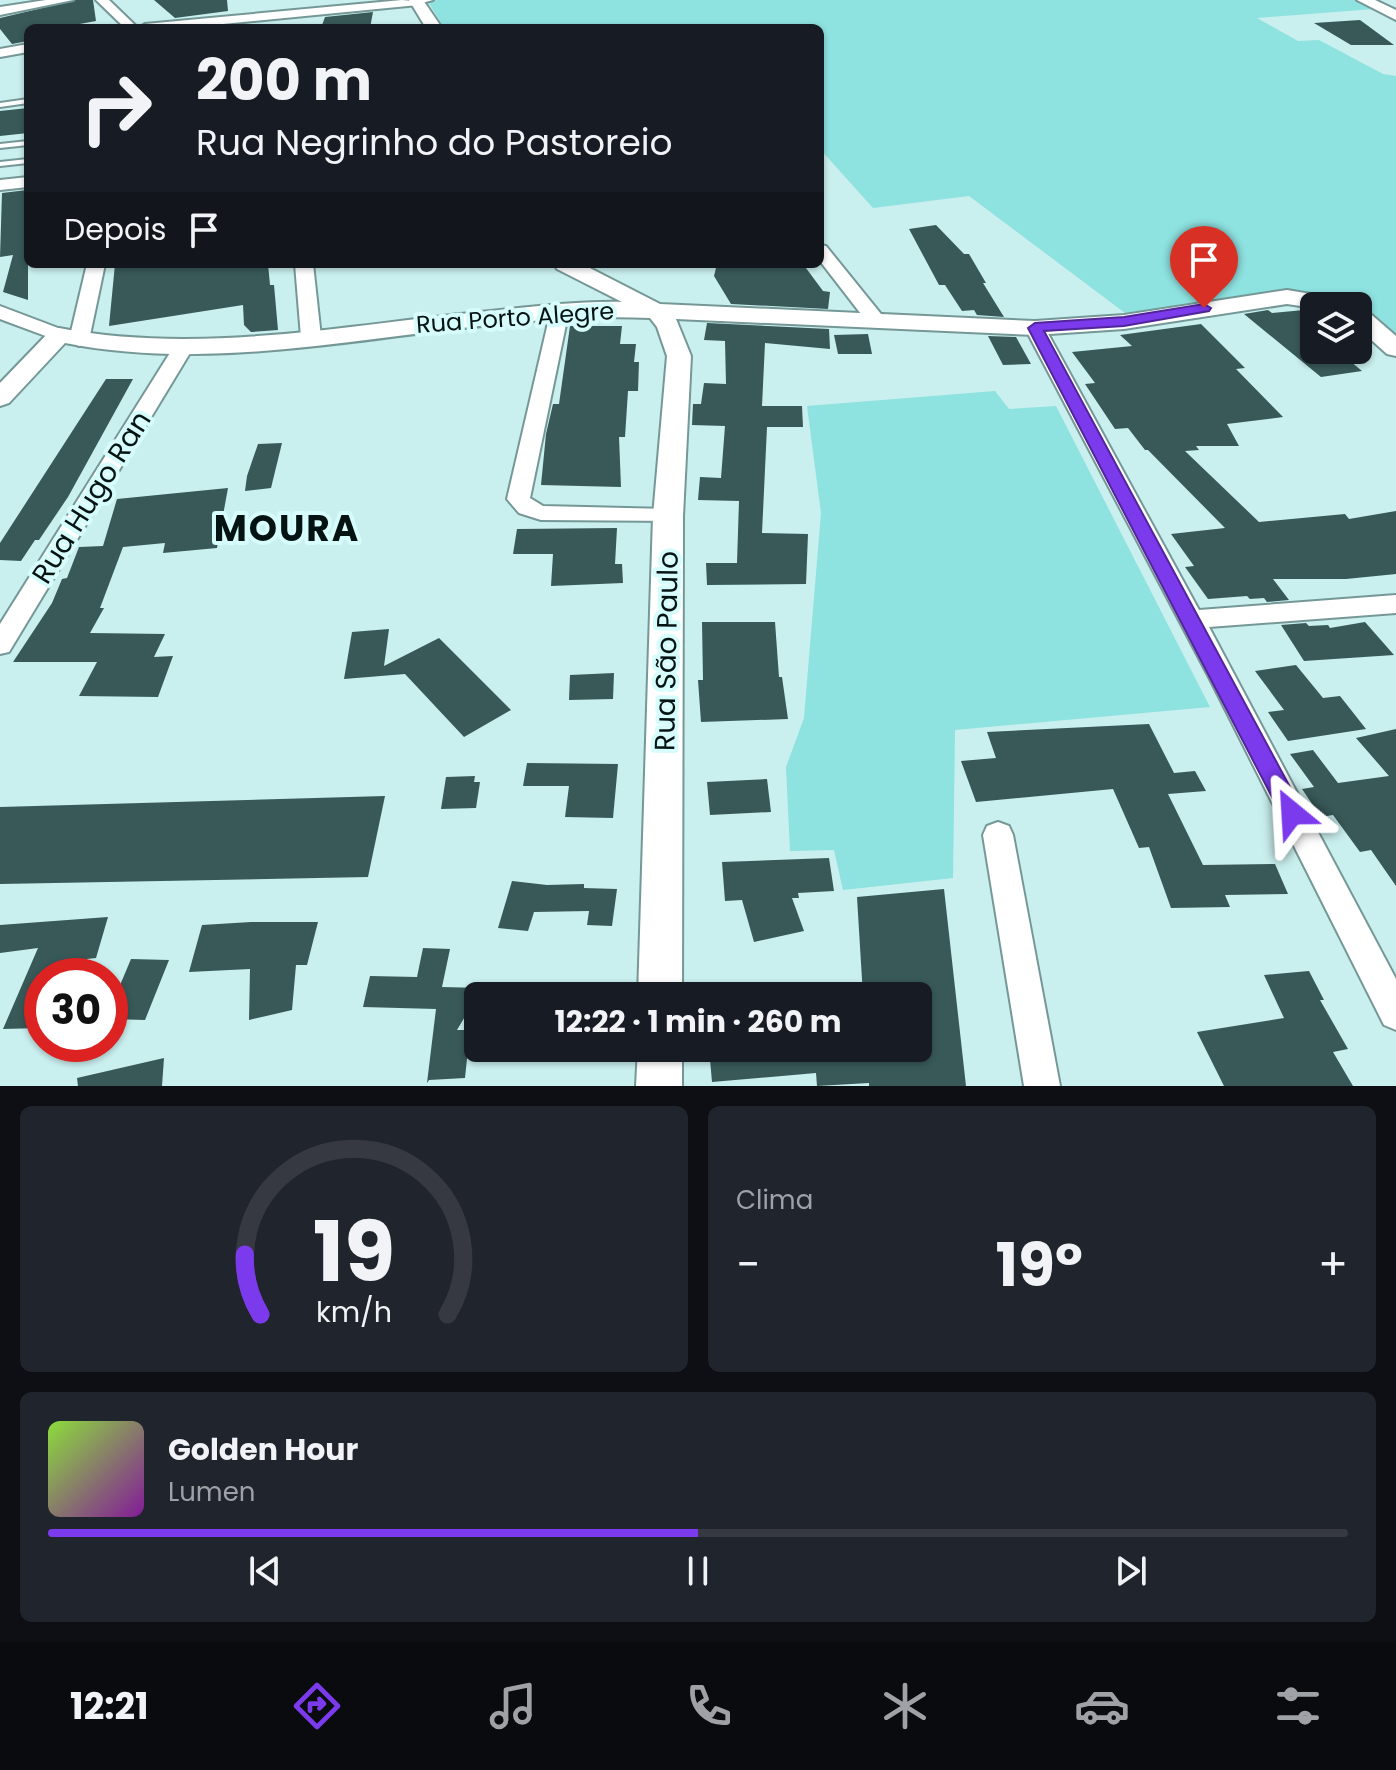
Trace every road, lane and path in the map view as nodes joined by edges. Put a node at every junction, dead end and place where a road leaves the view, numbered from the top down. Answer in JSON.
{"nodes":[{"id":1,"x":67,"y":0,"type":"edge"},
{"id":2,"x":102,"y":0,"type":"edge"},
{"id":3,"x":260,"y":0,"type":"edge"},
{"id":4,"x":1364,"y":0,"type":"edge"},
{"id":5,"x":422,"y":1,"type":"edge"},
{"id":6,"x":0,"y":11,"type":"edge"},
{"id":7,"x":1396,"y":16,"type":"edge"},
{"id":8,"x":282,"y":17,"type":"junction"},
{"id":9,"x":128,"y":24,"type":"edge"},
{"id":10,"x":195,"y":24,"type":"edge"},
{"id":11,"x":432,"y":24,"type":"edge"},
{"id":12,"x":24,"y":49,"type":"edge"},
{"id":13,"x":0,"y":53,"type":"edge"},
{"id":14,"x":24,"y":102,"type":"edge"},
{"id":15,"x":0,"y":105,"type":"edge"},
{"id":16,"x":24,"y":143,"type":"edge"},
{"id":17,"x":0,"y":146,"type":"edge"},
{"id":18,"x":24,"y":161,"type":"edge"},
{"id":19,"x":1,"y":164,"type":"edge"},
{"id":20,"x":24,"y":182,"type":"edge"},
{"id":21,"x":0,"y":185,"type":"edge"},
{"id":22,"x":824,"y":255,"type":"edge"},
{"id":23,"x":95,"y":268,"type":"edge"},
{"id":24,"x":304,"y":268,"type":"edge"},
{"id":25,"x":573,"y":268,"type":"edge"},
{"id":26,"x":1300,"y":299,"type":"edge"},
{"id":27,"x":560,"y":310,"type":"junction"},
{"id":28,"x":0,"y":312,"type":"edge"},
{"id":29,"x":658,"y":312,"type":"junction"},
{"id":30,"x":878,"y":323,"type":"junction"},
{"id":31,"x":1035,"y":328,"type":"junction"},
{"id":32,"x":1372,"y":328,"type":"edge"},
{"id":33,"x":69,"y":337,"type":"junction"},
{"id":34,"x":311,"y":337,"type":"junction"},
{"id":35,"x":183,"y":348,"type":"junction"},
{"id":36,"x":1396,"y":349,"type":"edge"},
{"id":37,"x":0,"y":398,"type":"edge"},
{"id":38,"x":668,"y":516,"type":"junction"},
{"id":39,"x":1396,"y":604,"type":"edge"},
{"id":40,"x":1191,"y":619,"type":"junction"},
{"id":41,"x":0,"y":645,"type":"edge"},
{"id":42,"x":998,"y":835,"type":"dead end"},
{"id":43,"x":660,"y":982,"type":"edge"},
{"id":44,"x":1396,"y":1014,"type":"edge"},
{"id":45,"x":660,"y":1062,"type":"edge"},
{"id":46,"x":659,"y":1086,"type":"edge"},
{"id":47,"x":1042,"y":1086,"type":"edge"}],
"edges":[{"from":1,"to":6,"type":"street"},
{"from":2,"to":9,"type":"street"},
{"from":3,"to":8,"type":"street"},
{"from":4,"to":7,"type":"street"},
{"from":5,"to":8,"type":"street"},
{"from":5,"to":11,"type":"street"},
{"from":8,"to":10,"type":"street"},
{"from":12,"to":13,"type":"street"},
{"from":14,"to":15,"type":"lane"},
{"from":16,"to":17,"type":"lane"},
{"from":18,"to":19,"type":"lane"},
{"from":20,"to":21,"type":"street"},
{"from":22,"to":30,"type":"street"},
{"from":23,"to":33,"type":"street"},
{"from":24,"to":34,"type":"street"},
{"from":25,"to":29,"type":"street"},
{"from":26,"to":31,"type":"street","name":"Rua Porto Alegre"},
{"from":27,"to":29,"type":"street","name":"Rua Porto Alegre"},
{"from":27,"to":34,"type":"street","name":"Rua Porto Alegre"},
{"from":27,"to":38,"type":"street"},
{"from":28,"to":33,"type":"street","name":"Rua Porto Alegre"},
{"from":29,"to":30,"type":"street","name":"Rua Porto Alegre"},
{"from":29,"to":38,"type":"street","name":"Rua São Paulo"},
{"from":30,"to":31,"type":"street","name":"Rua Porto Alegre"},
{"from":31,"to":40,"type":"street"},
{"from":32,"to":36,"type":"street"},
{"from":33,"to":35,"type":"street","name":"Rua Porto Alegre"},
{"from":33,"to":37,"type":"street"},
{"from":34,"to":35,"type":"street","name":"Rua Porto Alegre"},
{"from":35,"to":41,"type":"street","name":"Rua Hugo Ran"},
{"from":38,"to":43,"type":"street","name":"Rua São Paulo"},
{"from":39,"to":40,"type":"street"},
{"from":40,"to":44,"type":"street"},
{"from":42,"to":47,"type":"street"},
{"from":45,"to":46,"type":"street"}]}
